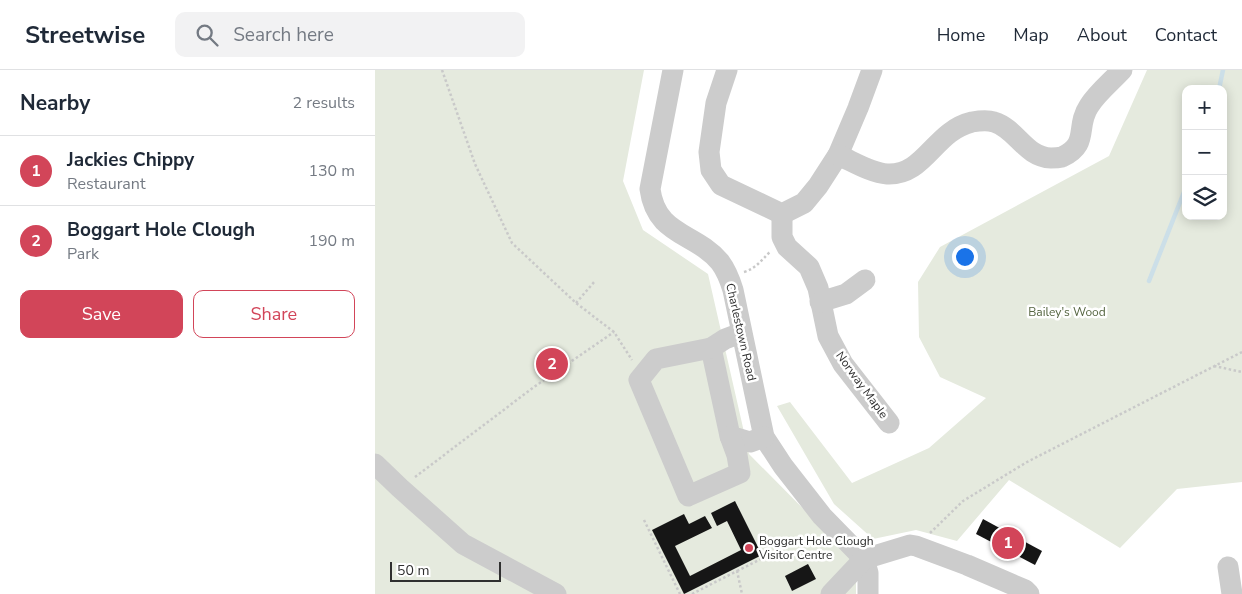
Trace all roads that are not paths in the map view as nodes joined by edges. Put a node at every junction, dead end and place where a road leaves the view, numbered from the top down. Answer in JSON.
{"nodes":[{"id":1,"x":673,"y":70,"type":"edge"},
{"id":2,"x":727,"y":70,"type":"edge"},
{"id":3,"x":872,"y":70,"type":"edge"},
{"id":4,"x":1122,"y":70,"type":"edge"},
{"id":5,"x":838,"y":155,"type":"junction"},
{"id":6,"x":782,"y":214,"type":"junction"},
{"id":7,"x":865,"y":280,"type":"dead end"},
{"id":8,"x":821,"y":302,"type":"junction"},
{"id":9,"x":741,"y":333,"type":"junction"},
{"id":10,"x":711,"y":348,"type":"junction"},
{"id":11,"x":889,"y":423,"type":"dead end"},
{"id":12,"x":730,"y":436,"type":"junction"},
{"id":13,"x":764,"y":437,"type":"junction"},
{"id":14,"x":375,"y":464,"type":"edge"},
{"id":15,"x":864,"y":559,"type":"junction"},
{"id":16,"x":1228,"y":567,"type":"dead end"},
{"id":17,"x":555,"y":594,"type":"edge"},
{"id":18,"x":831,"y":594,"type":"edge"},
{"id":19,"x":868,"y":594,"type":"edge"},
{"id":20,"x":1029,"y":594,"type":"edge"},
{"id":21,"x":1232,"y":594,"type":"edge"}],
"edges":[{"from":1,"to":9,"type":"street","name":"Charlestown Road"},
{"from":2,"to":6,"type":"street"},
{"from":3,"to":5,"type":"street"},
{"from":4,"to":5,"type":"street"},
{"from":5,"to":6,"type":"street"},
{"from":6,"to":8,"type":"street","name":"Norway Maple"},
{"from":7,"to":8,"type":"street"},
{"from":8,"to":11,"type":"street","name":"Norway Maple"},
{"from":9,"to":10,"type":"street"},
{"from":9,"to":13,"type":"street","name":"Charlestown Road"},
{"from":10,"to":12,"type":"street"},
{"from":10,"to":12,"type":"street"},
{"from":12,"to":13,"type":"street"},
{"from":13,"to":15,"type":"street","name":"Charlestown Road"},
{"from":14,"to":17,"type":"street"},
{"from":15,"to":18,"type":"street"},
{"from":15,"to":19,"type":"street"},
{"from":15,"to":20,"type":"street"},
{"from":16,"to":21,"type":"street"}]}
